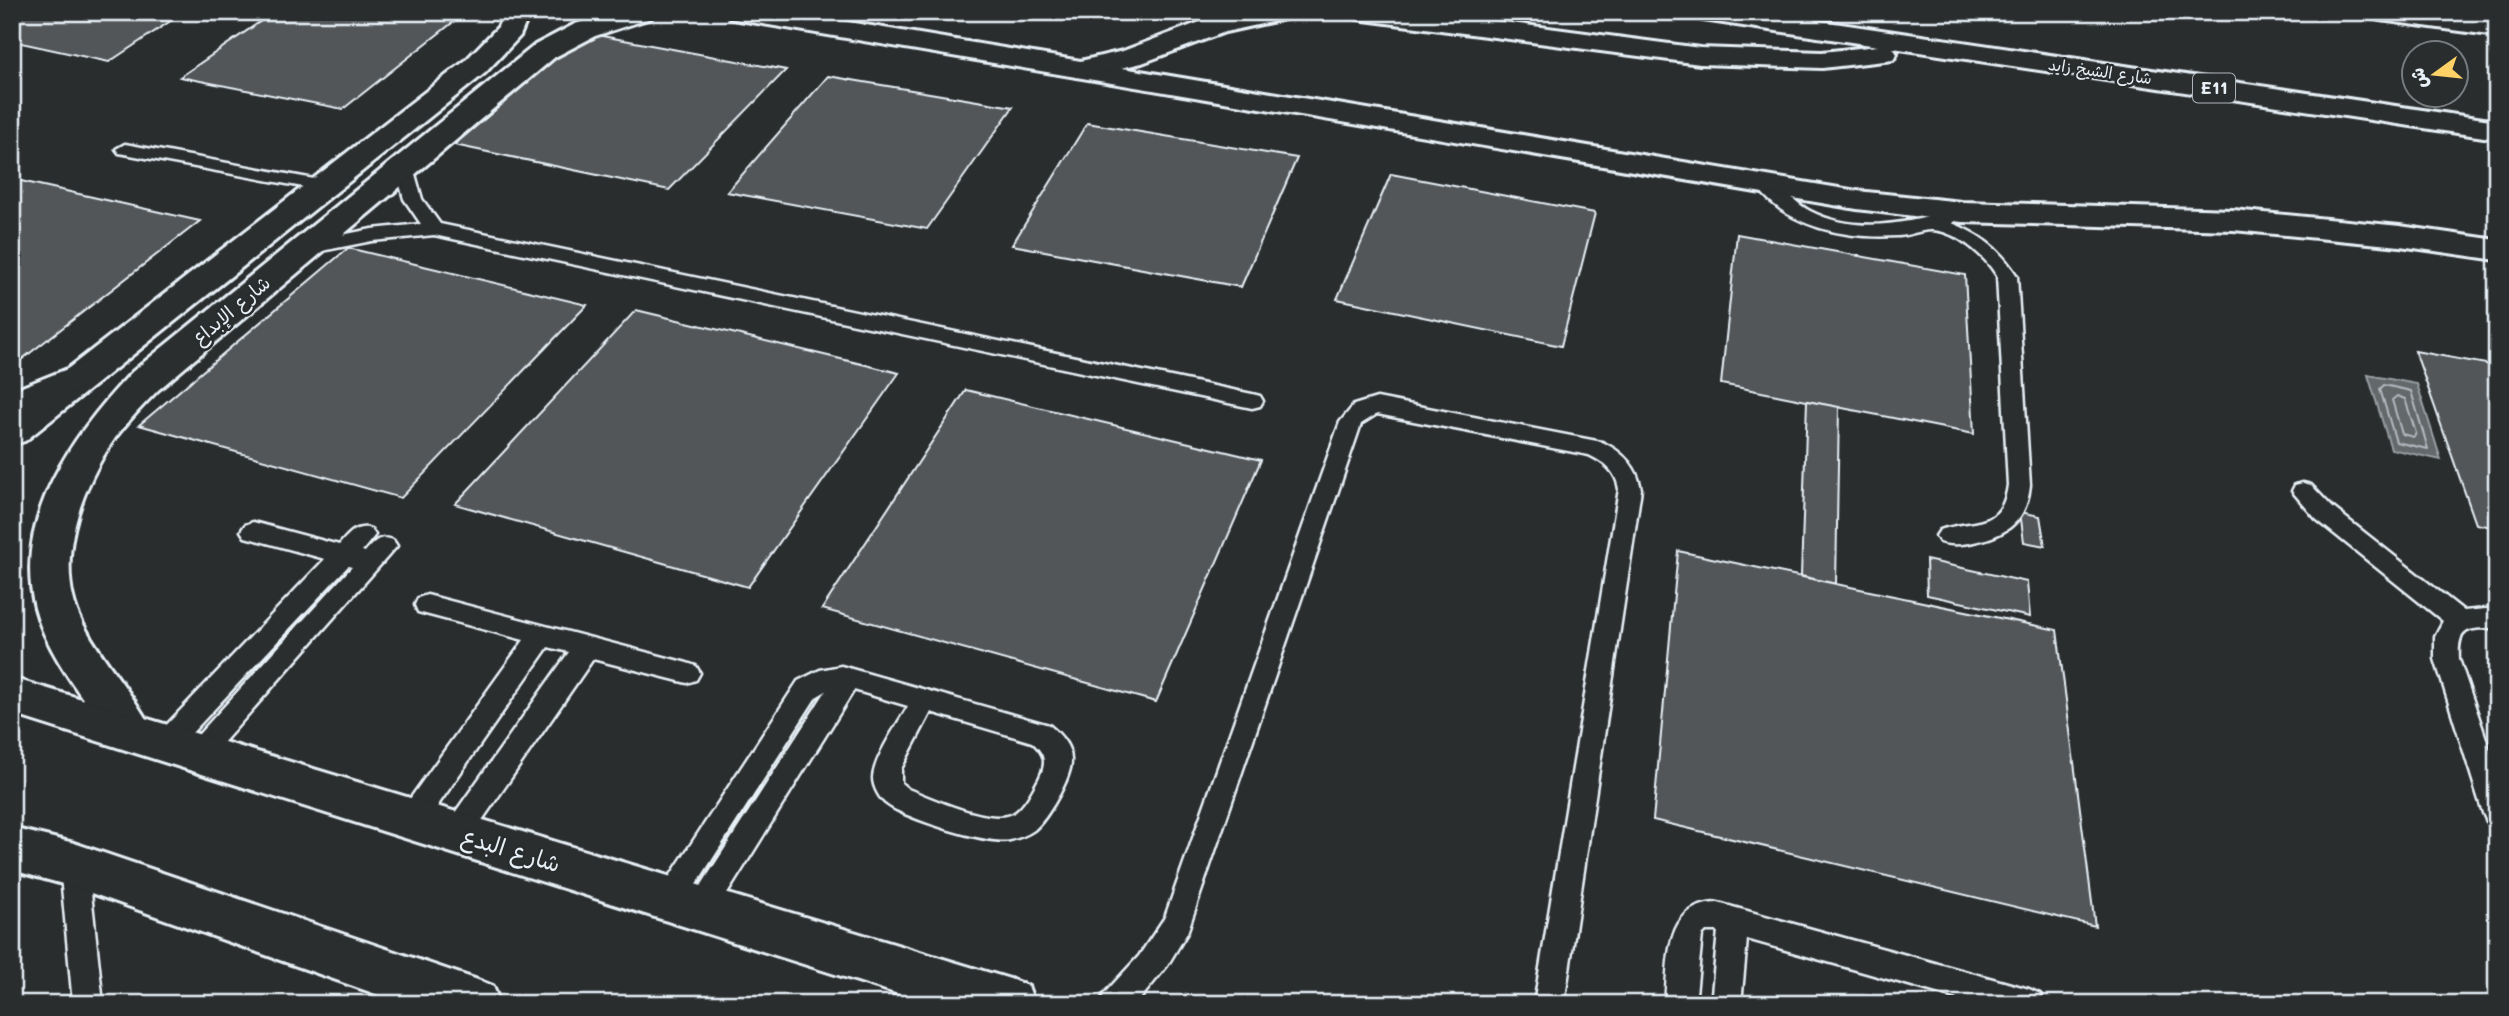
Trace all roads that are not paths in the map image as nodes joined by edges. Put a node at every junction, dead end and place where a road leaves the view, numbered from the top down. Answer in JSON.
{"nodes":[{"id":1,"x":517,"y":12,"type":"edge"},
{"id":2,"x":642,"y":12,"type":"edge"},
{"id":3,"x":739,"y":12,"type":"edge"},
{"id":4,"x":1280,"y":12,"type":"edge"},
{"id":5,"x":1363,"y":12,"type":"edge"},
{"id":6,"x":1703,"y":12,"type":"edge"},
{"id":7,"x":2380,"y":12,"type":"edge"},
{"id":8,"x":2497,"y":28,"type":"edge"},
{"id":9,"x":1932,"y":47,"type":"junction"},
{"id":10,"x":1082,"y":69,"type":"junction"},
{"id":11,"x":2497,"y":130,"type":"edge"},
{"id":12,"x":125,"y":149,"type":"dead end"},
{"id":13,"x":404,"y":167,"type":"junction"},
{"id":14,"x":325,"y":186,"type":"junction"},
{"id":15,"x":1949,"y":218,"type":"junction"},
{"id":16,"x":434,"y":229,"type":"junction"},
{"id":17,"x":306,"y":248,"type":"junction"},
{"id":18,"x":2497,"y":250,"type":"edge"},
{"id":19,"x":85,"y":374,"type":"junction"},
{"id":20,"x":1252,"y":401,"type":"dead end"},
{"id":21,"x":12,"y":406,"type":"edge"},
{"id":22,"x":12,"y":432,"type":"edge"},
{"id":23,"x":2303,"y":491,"type":"dead end"},
{"id":24,"x":253,"y":531,"type":"dead end"},
{"id":25,"x":1948,"y":536,"type":"dead end"},
{"id":26,"x":345,"y":555,"type":"junction"},
{"id":27,"x":427,"y":605,"type":"dead end"},
{"id":28,"x":2497,"y":618,"type":"edge"},
{"id":29,"x":2460,"y":621,"type":"junction"},
{"id":30,"x":542,"y":635,"type":"junction"},
{"id":31,"x":587,"y":647,"type":"junction"},
{"id":32,"x":687,"y":673,"type":"dead end"},
{"id":33,"x":12,"y":696,"type":"edge"},
{"id":34,"x":924,"y":700,"type":"junction"},
{"id":35,"x":165,"y":743,"type":"junction"},
{"id":36,"x":2497,"y":813,"type":"edge"},
{"id":37,"x":412,"y":819,"type":"junction"},
{"id":38,"x":457,"y":833,"type":"junction"},
{"id":39,"x":12,"y":849,"type":"edge"},
{"id":40,"x":74,"y":865,"type":"junction"},
{"id":41,"x":686,"y":904,"type":"junction"},
{"id":42,"x":1735,"y":921,"type":"junction"},
{"id":43,"x":88,"y":1004,"type":"edge"},
{"id":44,"x":475,"y":1004,"type":"edge"},
{"id":45,"x":1010,"y":1004,"type":"edge"},
{"id":46,"x":1115,"y":1004,"type":"edge"},
{"id":47,"x":1549,"y":1004,"type":"edge"},
{"id":48,"x":1680,"y":1004,"type":"edge"},
{"id":49,"x":1726,"y":1004,"type":"edge"},
{"id":50,"x":2029,"y":1004,"type":"edge"}],
"edges":[{"from":1,"to":14,"type":"main road","name":"شارع الإبداع"},
{"from":2,"to":13,"type":"main road","name":"شارع الإبداع"},
{"from":3,"to":10,"type":"main road"},
{"from":4,"to":10,"type":"main road"},
{"from":5,"to":9,"type":"main road"},
{"from":6,"to":9,"type":"main road","name":"شارع الشيخ زايد","number":"E11"},
{"from":7,"to":8,"type":"main road"},
{"from":9,"to":11,"type":"main road","name":"شارع الشيخ زايد","number":"E11"},
{"from":10,"to":15,"type":"main road"},
{"from":12,"to":14,"type":"lane"},
{"from":13,"to":16,"type":"lane"},
{"from":13,"to":17,"type":"main road","name":"شارع الإبداع"},
{"from":14,"to":19,"type":"main road","name":"شارع الإبداع"},
{"from":15,"to":18,"type":"main road"},
{"from":15,"to":25,"type":"lane"},
{"from":16,"to":17,"type":"lane"},
{"from":16,"to":20,"type":"lane"},
{"from":17,"to":35,"type":"main road","name":"شارع الإبداع"},
{"from":19,"to":21,"type":"main road"},
{"from":19,"to":22,"type":"main road","name":"شارع الإبداع"},
{"from":23,"to":29,"type":"lane"},
{"from":24,"to":26,"type":"lane"},
{"from":26,"to":35,"type":"lane"},
{"from":26,"to":35,"type":"lane"},
{"from":27,"to":30,"type":"lane"},
{"from":28,"to":29,"type":"lane"},
{"from":29,"to":36,"type":"lane"},
{"from":30,"to":31,"type":"lane"},
{"from":30,"to":37,"type":"lane"},
{"from":31,"to":32,"type":"lane"},
{"from":31,"to":38,"type":"lane"},
{"from":33,"to":35,"type":"main road","name":"شارع البدع"},
{"from":34,"to":34,"type":"lane"},
{"from":34,"to":41,"type":"lane"},
{"from":35,"to":37,"type":"main road","name":"شارع البدع"},
{"from":37,"to":38,"type":"main road","name":"شارع البدع"},
{"from":38,"to":41,"type":"main road","name":"شارع البدع"},
{"from":39,"to":40,"type":"main road"},
{"from":40,"to":43,"type":"lane"},
{"from":40,"to":44,"type":"main road"},
{"from":41,"to":45,"type":"main road","name":"شارع البدع"},
{"from":42,"to":48,"type":"lane"},
{"from":42,"to":49,"type":"lane"},
{"from":42,"to":50,"type":"lane"},
{"from":46,"to":47,"type":"lane"}]}
